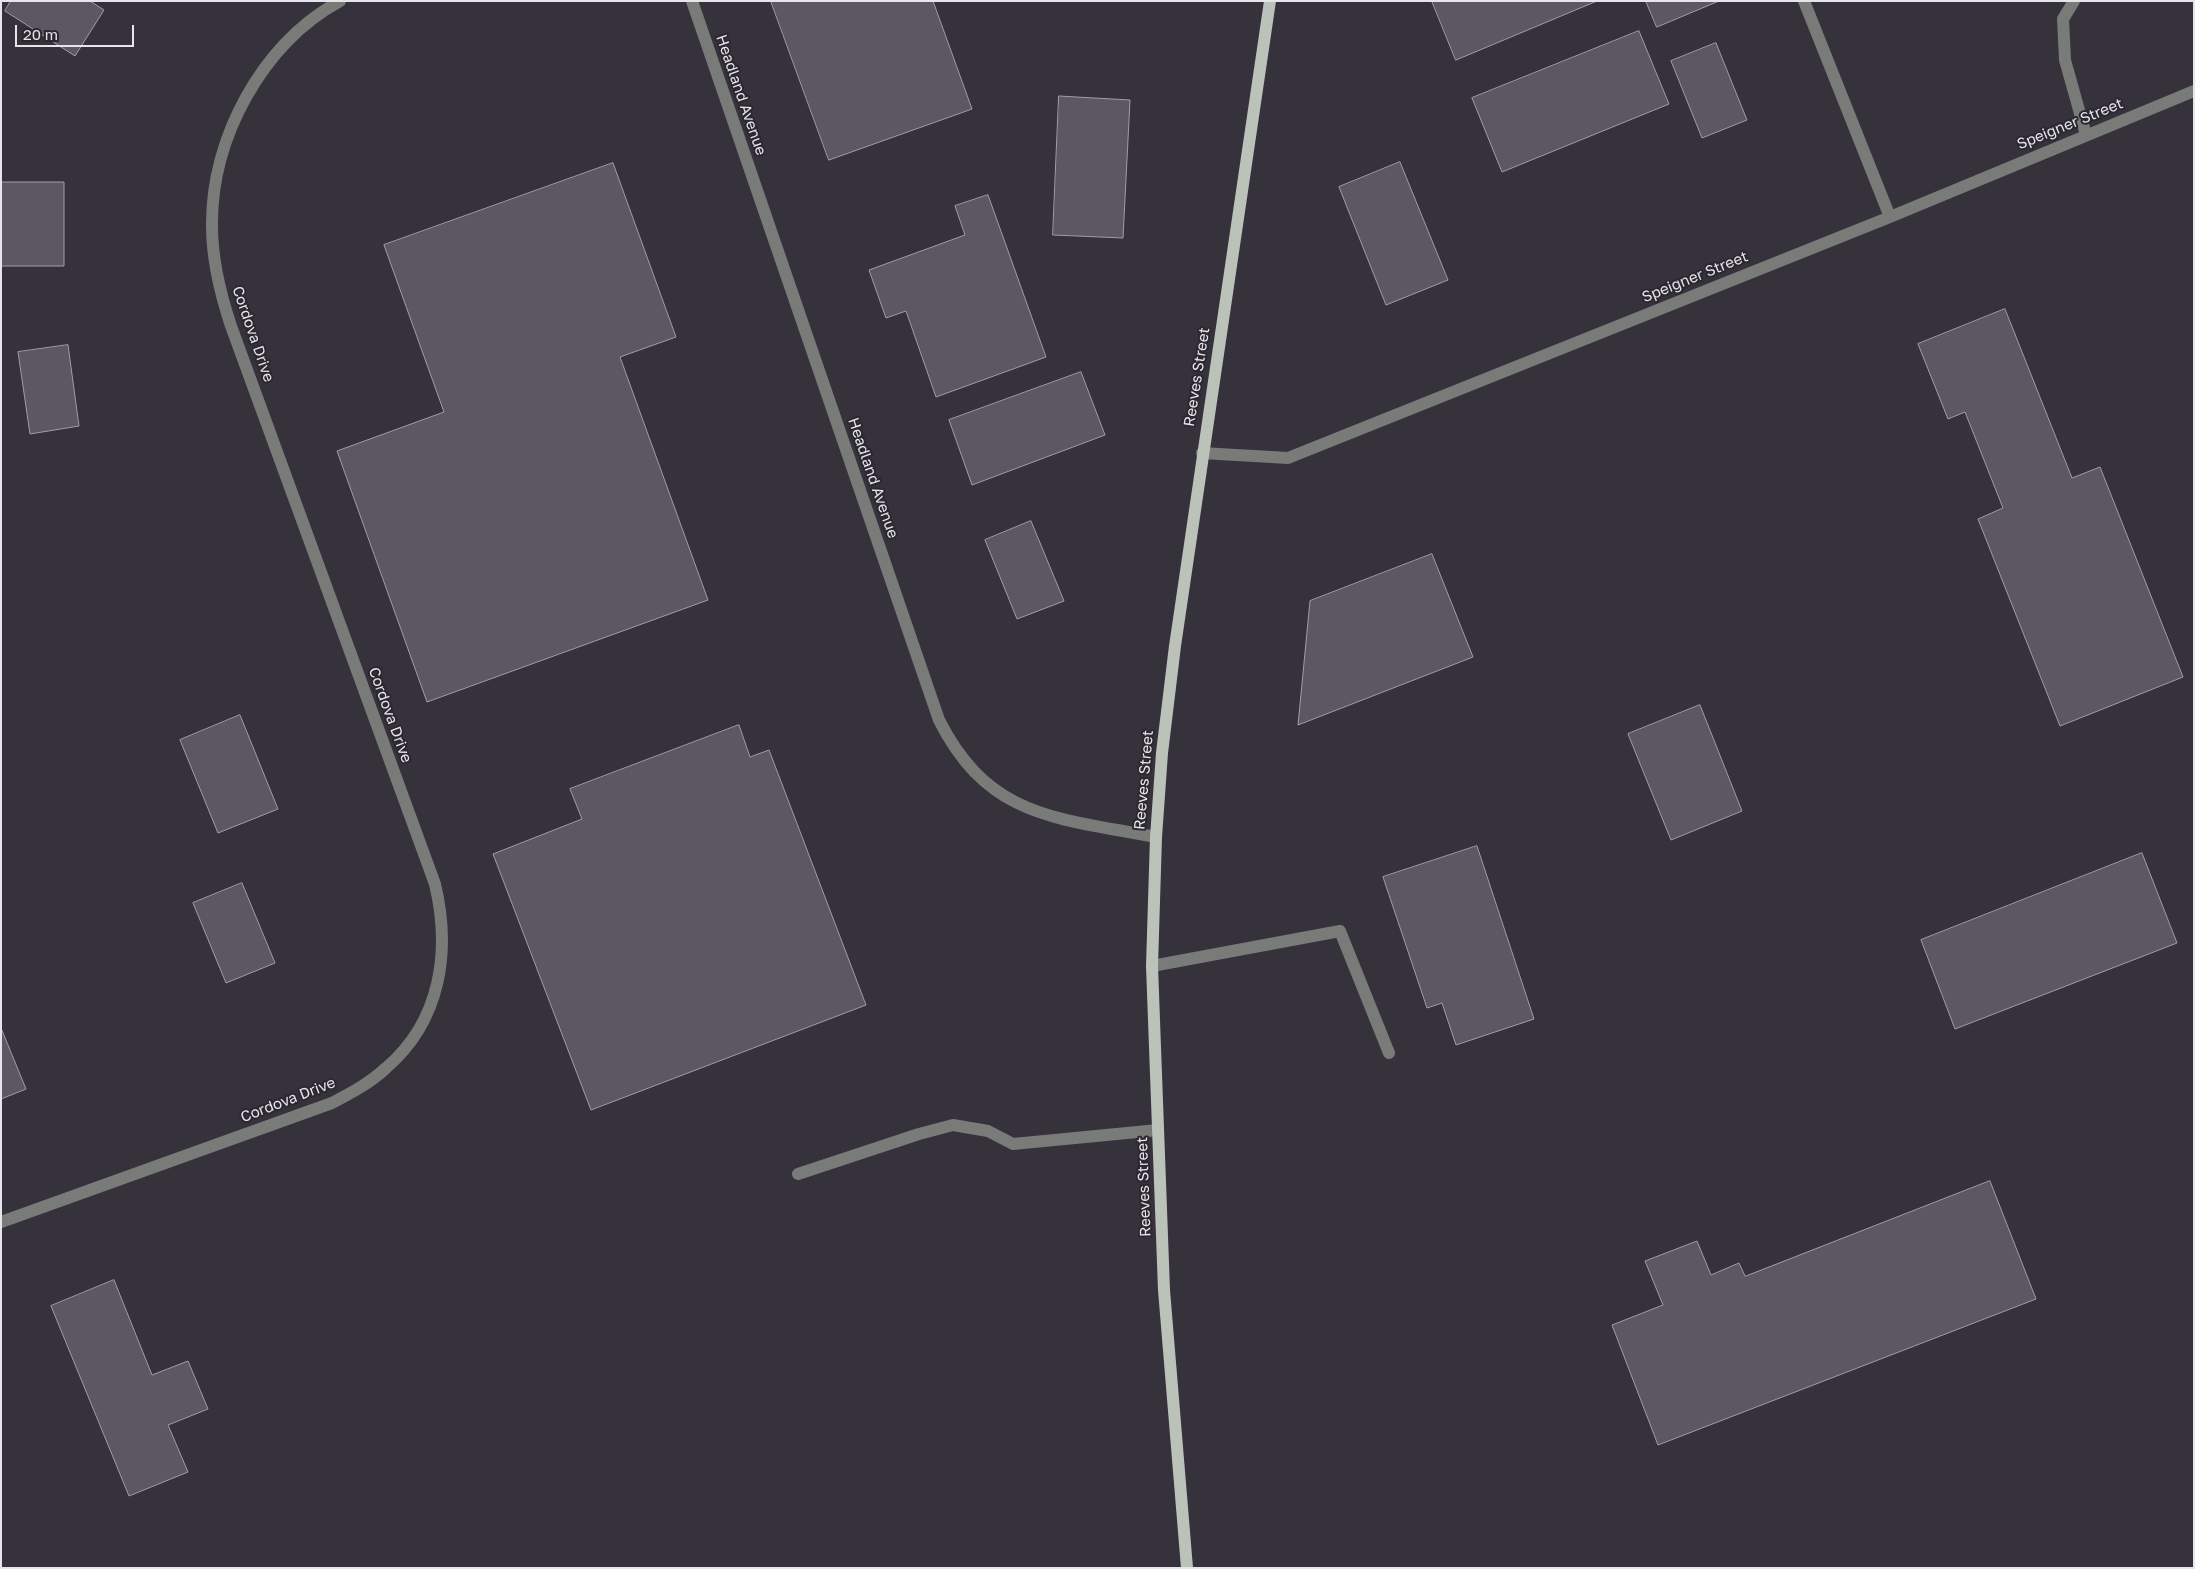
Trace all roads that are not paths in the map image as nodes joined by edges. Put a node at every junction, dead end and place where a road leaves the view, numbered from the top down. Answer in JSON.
{"nodes":[{"id":1,"x":340,"y":1,"type":"edge"},
{"id":2,"x":692,"y":1,"type":"edge"},
{"id":3,"x":1270,"y":1,"type":"edge"},
{"id":4,"x":1804,"y":1,"type":"edge"},
{"id":5,"x":2074,"y":1,"type":"edge"},
{"id":6,"x":2194,"y":91,"type":"edge"},
{"id":7,"x":2086,"y":135,"type":"junction"},
{"id":8,"x":1890,"y":216,"type":"junction"},
{"id":9,"x":1202,"y":453,"type":"junction"},
{"id":10,"x":1156,"y":837,"type":"junction"},
{"id":11,"x":1152,"y":966,"type":"junction"},
{"id":12,"x":1389,"y":1053,"type":"dead end"},
{"id":13,"x":1158,"y":1130,"type":"junction"},
{"id":14,"x":798,"y":1174,"type":"dead end"},
{"id":15,"x":1,"y":1222,"type":"edge"},
{"id":16,"x":1188,"y":1568,"type":"edge"}],
"edges":[{"from":1,"to":15,"type":"street","name":"Cordova Drive"},
{"from":2,"to":10,"type":"street","name":"Headland Avenue"},
{"from":3,"to":9,"type":"main road","name":"Reeves Street"},
{"from":4,"to":8,"type":"street"},
{"from":5,"to":7,"type":"street"},
{"from":6,"to":7,"type":"street","name":"Speigner Street"},
{"from":7,"to":8,"type":"street","name":"Speigner Street"},
{"from":8,"to":9,"type":"street","name":"Speigner Street"},
{"from":9,"to":10,"type":"main road","name":"Reeves Street"},
{"from":10,"to":11,"type":"main road","name":"Reeves Street"},
{"from":11,"to":12,"type":"street"},
{"from":11,"to":13,"type":"main road","name":"Reeves Street"},
{"from":13,"to":14,"type":"street"},
{"from":13,"to":16,"type":"main road","name":"Reeves Street"}]}
